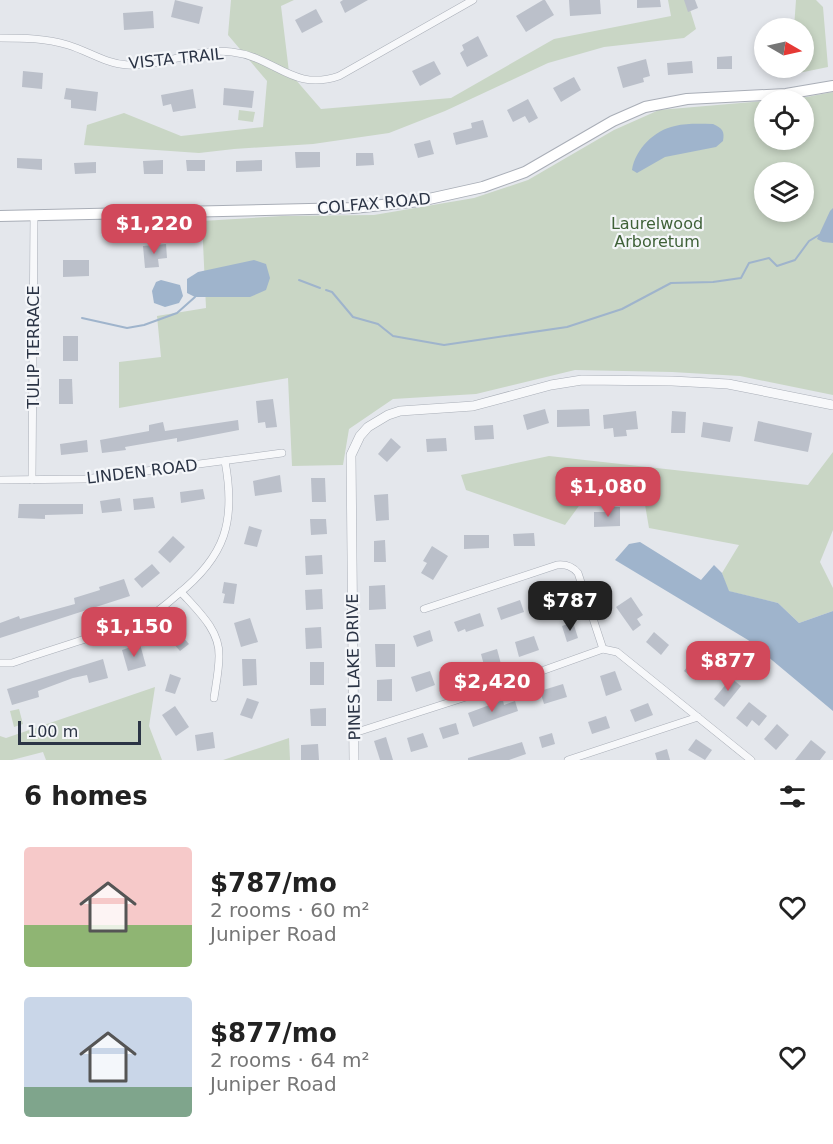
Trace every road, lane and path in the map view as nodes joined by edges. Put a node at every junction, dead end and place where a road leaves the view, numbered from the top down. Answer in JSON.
{"nodes":[{"id":1,"x":474,"y":0,"type":"edge"},
{"id":2,"x":0,"y":38,"type":"edge"},
{"id":3,"x":833,"y":86,"type":"edge"},
{"id":4,"x":34,"y":215,"type":"junction"},
{"id":5,"x":0,"y":216,"type":"edge"},
{"id":6,"x":833,"y":405,"type":"edge"},
{"id":7,"x":282,"y":453,"type":"dead end"},
{"id":8,"x":225,"y":461,"type":"junction"},
{"id":9,"x":0,"y":480,"type":"edge"},
{"id":10,"x":32,"y":480,"type":"junction"},
{"id":11,"x":181,"y":592,"type":"junction"},
{"id":12,"x":424,"y":609,"type":"dead end"},
{"id":13,"x":603,"y":649,"type":"junction"},
{"id":14,"x":0,"y":663,"type":"edge"},
{"id":15,"x":214,"y":698,"type":"dead end"},
{"id":16,"x":698,"y":717,"type":"junction"},
{"id":17,"x":354,"y":733,"type":"junction"},
{"id":18,"x":354,"y":760,"type":"edge"},
{"id":19,"x":568,"y":760,"type":"edge"},
{"id":20,"x":751,"y":760,"type":"edge"}],
"edges":[{"from":1,"to":2,"type":"street","name":"VISTA TRAIL"},
{"from":3,"to":4,"type":"main road","name":"COLFAX ROAD"},
{"from":4,"to":5,"type":"main road","name":"COLFAX ROAD"},
{"from":4,"to":10,"type":"street","name":"TULIP TERRACE"},
{"from":6,"to":17,"type":"street","name":"PINES LAKE DRIVE"},
{"from":7,"to":8,"type":"street","name":"LINDEN ROAD"},
{"from":8,"to":10,"type":"street","name":"LINDEN ROAD"},
{"from":8,"to":11,"type":"street"},
{"from":9,"to":10,"type":"street","name":"LINDEN ROAD"},
{"from":11,"to":14,"type":"street"},
{"from":11,"to":15,"type":"street"},
{"from":12,"to":13,"type":"street"},
{"from":13,"to":16,"type":"street"},
{"from":13,"to":17,"type":"street"},
{"from":16,"to":19,"type":"street"},
{"from":16,"to":20,"type":"street"},
{"from":17,"to":18,"type":"street","name":"PINES LAKE DRIVE"}]}
